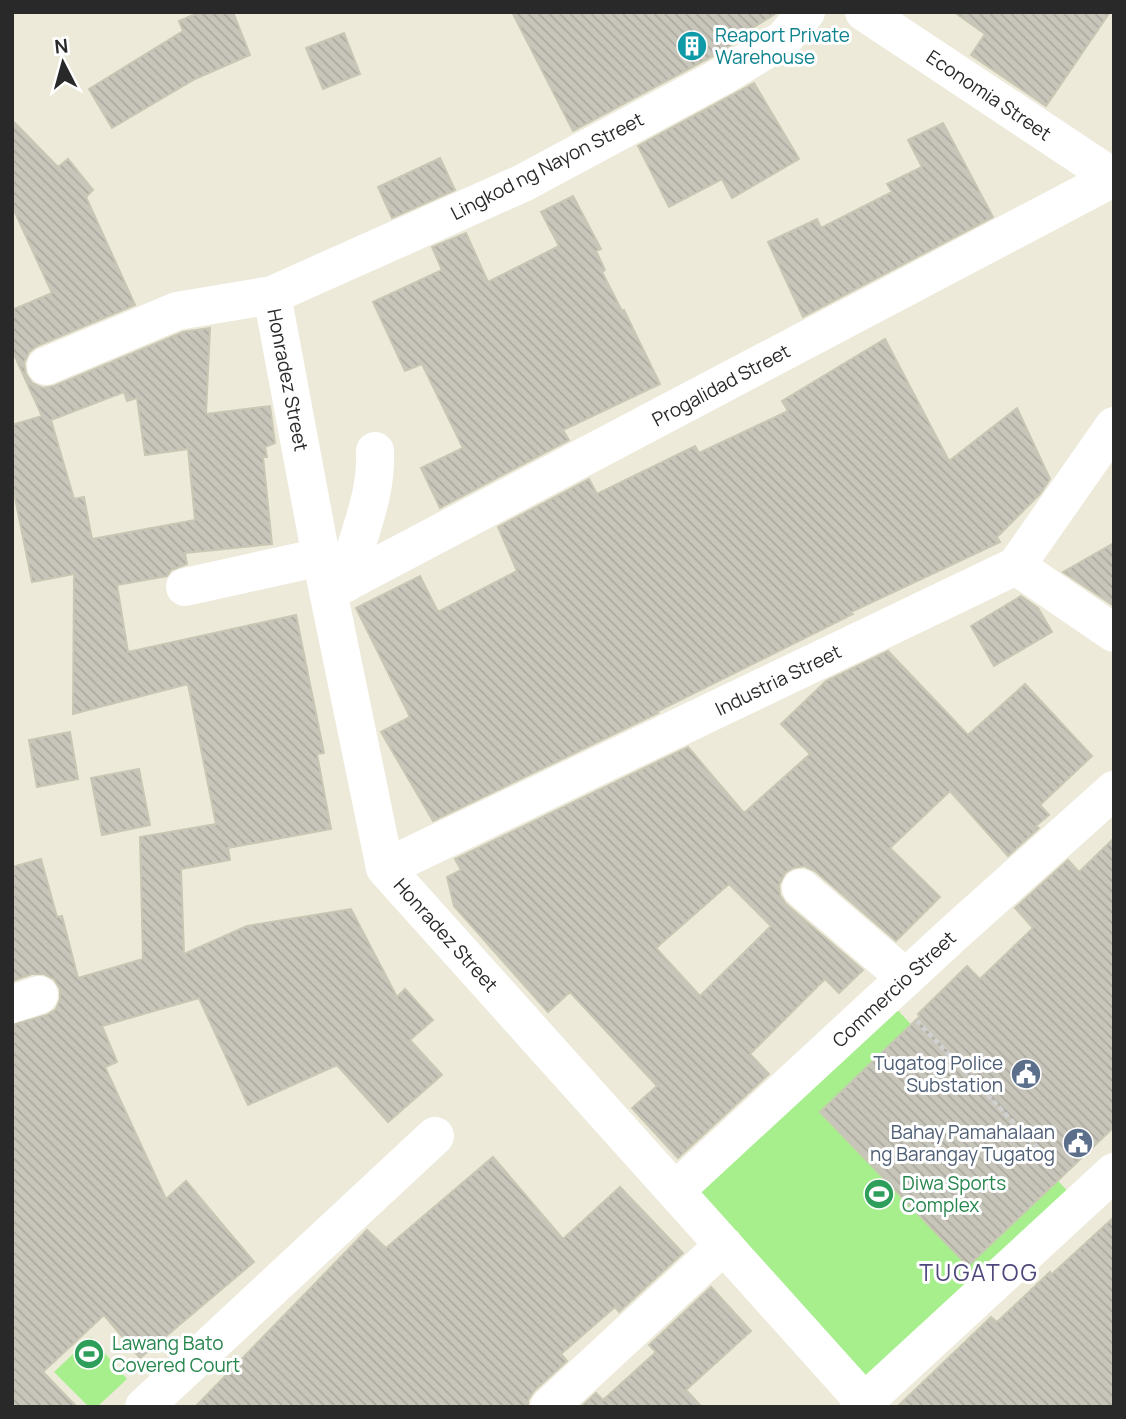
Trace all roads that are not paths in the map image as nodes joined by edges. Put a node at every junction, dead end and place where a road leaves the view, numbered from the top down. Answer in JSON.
{"nodes":[{"id":1,"x":806,"y":12,"type":"edge"},
{"id":2,"x":864,"y":12,"type":"edge"},
{"id":3,"x":1113,"y":178,"type":"edge"},
{"id":4,"x":272,"y":295,"type":"junction"},
{"id":5,"x":46,"y":366,"type":"dead end"},
{"id":6,"x":1114,"y":426,"type":"edge"},
{"id":7,"x":375,"y":451,"type":"dead end"},
{"id":8,"x":1016,"y":566,"type":"junction"},
{"id":9,"x":332,"y":577,"type":"junction"},
{"id":10,"x":185,"y":587,"type":"dead end"},
{"id":11,"x":1114,"y":633,"type":"edge"},
{"id":12,"x":1114,"y":790,"type":"edge"},
{"id":13,"x":385,"y":868,"type":"junction"},
{"id":14,"x":801,"y":888,"type":"dead end"},
{"id":15,"x":897,"y":985,"type":"junction"},
{"id":16,"x":435,"y":1136,"type":"dead end"},
{"id":17,"x":1114,"y":1172,"type":"edge"},
{"id":18,"x":676,"y":1190,"type":"junction"},
{"id":19,"x":724,"y":1245,"type":"junction"},
{"id":20,"x":864,"y":1405,"type":"edge"},
{"id":21,"x":144,"y":1407,"type":"edge"},
{"id":22,"x":549,"y":1407,"type":"edge"}],
"edges":[{"from":1,"to":4,"type":"street","name":"Lingkod ng Nayon Street"},
{"from":2,"to":3,"type":"street","name":"Economia Street"},
{"from":3,"to":9,"type":"street","name":"Progalidad Street"},
{"from":4,"to":5,"type":"street","name":"Lingkod ng Nayon Street"},
{"from":4,"to":9,"type":"street","name":"Honradez Street"},
{"from":6,"to":8,"type":"street","name":"Industria Street"},
{"from":7,"to":9,"type":"street"},
{"from":8,"to":11,"type":"street"},
{"from":8,"to":13,"type":"street","name":"Industria Street"},
{"from":9,"to":10,"type":"street","name":"Progalidad Street"},
{"from":9,"to":13,"type":"street","name":"Honradez Street"},
{"from":12,"to":15,"type":"street","name":"Commercio Street"},
{"from":13,"to":18,"type":"street","name":"Honradez Street"},
{"from":14,"to":15,"type":"street"},
{"from":15,"to":18,"type":"street","name":"Commercio Street"},
{"from":16,"to":21,"type":"street"},
{"from":17,"to":20,"type":"street"},
{"from":18,"to":19,"type":"street","name":"Honradez Street"},
{"from":19,"to":20,"type":"street","name":"Honradez Street"},
{"from":19,"to":22,"type":"street"}]}
